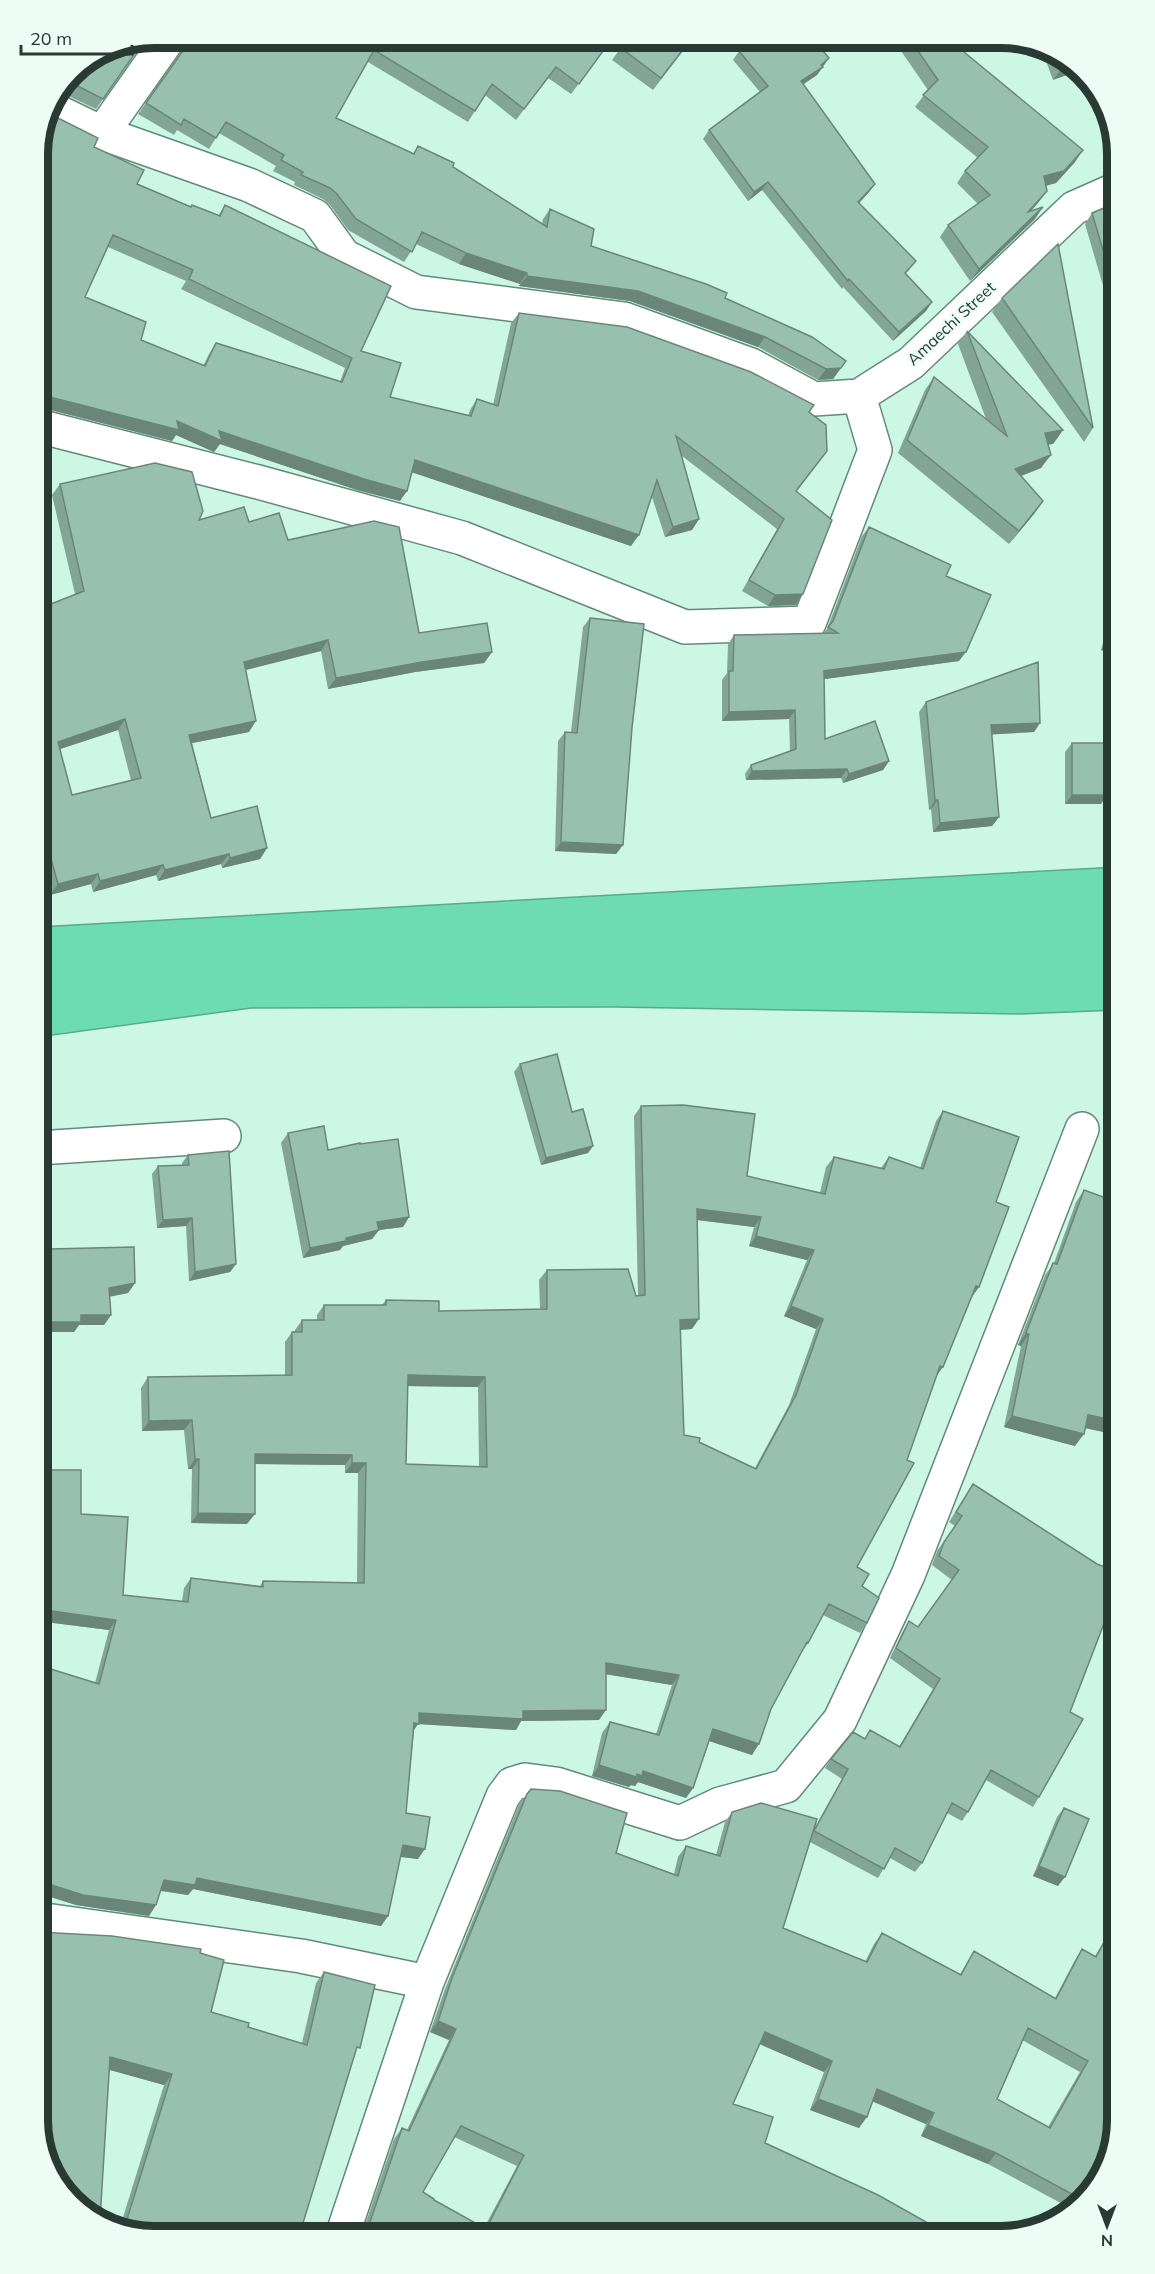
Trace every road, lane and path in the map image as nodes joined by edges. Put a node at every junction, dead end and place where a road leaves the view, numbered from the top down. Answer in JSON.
{"nodes":[{"id":1,"x":162,"y":48,"type":"edge"},
{"id":2,"x":57,"y":111,"type":"edge"},
{"id":3,"x":102,"y":133,"type":"junction"},
{"id":4,"x":1107,"y":194,"type":"edge"},
{"id":5,"x":859,"y":396,"type":"junction"},
{"id":6,"x":48,"y":429,"type":"edge"},
{"id":7,"x":1082,"y":1129,"type":"dead end"},
{"id":8,"x":224,"y":1136,"type":"dead end"},
{"id":9,"x":48,"y":1147,"type":"edge"},
{"id":10,"x":48,"y":1920,"type":"edge"},
{"id":11,"x":427,"y":1982,"type":"junction"},
{"id":12,"x":345,"y":2226,"type":"edge"}],
"edges":[{"from":1,"to":3,"type":"street"},
{"from":2,"to":3,"type":"street"},
{"from":3,"to":5,"type":"street"},
{"from":4,"to":5,"type":"street","name":"Amaechi Street"},
{"from":5,"to":6,"type":"street"},
{"from":7,"to":11,"type":"street"},
{"from":8,"to":9,"type":"street"},
{"from":10,"to":11,"type":"street"},
{"from":11,"to":12,"type":"street"}]}
